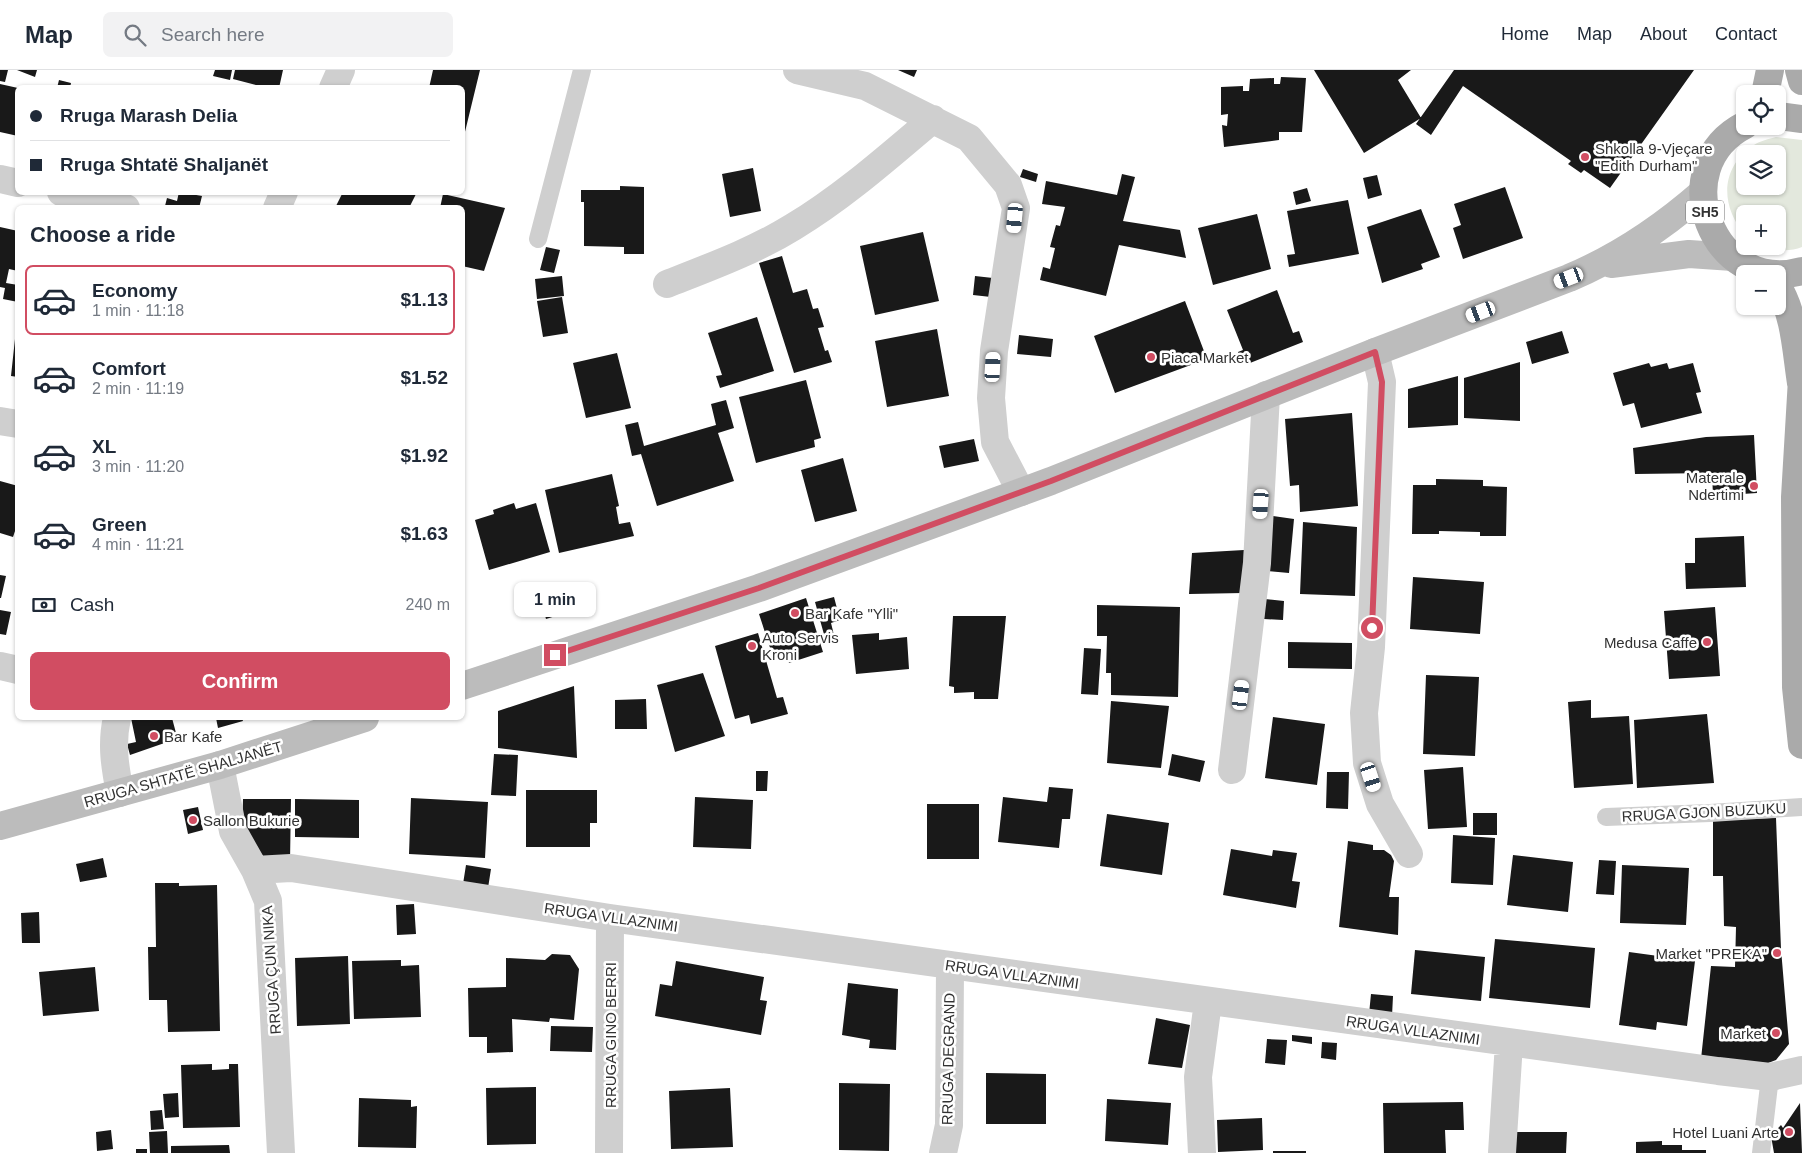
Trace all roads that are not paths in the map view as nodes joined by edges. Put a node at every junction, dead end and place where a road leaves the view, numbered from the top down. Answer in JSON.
{"nodes":[{"id":1,"x":341,"y":70,"type":"edge"},
{"id":2,"x":582,"y":70,"type":"edge"},
{"id":3,"x":797,"y":70,"type":"edge"},
{"id":4,"x":1770,"y":70,"type":"edge"},
{"id":5,"x":1799,"y":70,"type":"edge"},
{"id":6,"x":1802,"y":81,"type":"edge"},
{"id":7,"x":334,"y":85,"type":"edge"},
{"id":8,"x":1767,"y":85,"type":"edge"},
{"id":9,"x":1786,"y":117,"type":"edge"},
{"id":10,"x":1802,"y":118,"type":"edge"},
{"id":11,"x":933,"y":119,"type":"junction"},
{"id":12,"x":1736,"y":132,"type":"edge"},
{"id":13,"x":0,"y":179,"type":"edge"},
{"id":14,"x":15,"y":182,"type":"edge"},
{"id":15,"x":1703,"y":192,"type":"junction"},
{"id":16,"x":72,"y":195,"type":"edge"},
{"id":17,"x":114,"y":205,"type":"edge"},
{"id":18,"x":538,"y":239,"type":"dead end"},
{"id":19,"x":1732,"y":257,"type":"junction"},
{"id":20,"x":1745,"y":265,"type":"edge"},
{"id":21,"x":1597,"y":266,"type":"junction"},
{"id":22,"x":1802,"y":272,"type":"edge"},
{"id":23,"x":1786,"y":274,"type":"edge"},
{"id":24,"x":667,"y":284,"type":"dead end"},
{"id":25,"x":1786,"y":303,"type":"edge"},
{"id":26,"x":1375,"y":352,"type":"junction"},
{"id":27,"x":1802,"y":381,"type":"edge"},
{"id":28,"x":1266,"y":395,"type":"junction"},
{"id":29,"x":0,"y":421,"type":"edge"},
{"id":30,"x":15,"y":424,"type":"edge"},
{"id":31,"x":1021,"y":492,"type":"junction"},
{"id":32,"x":1798,"y":498,"type":"edge"},
{"id":33,"x":0,"y":666,"type":"edge"},
{"id":34,"x":15,"y":669,"type":"edge"},
{"id":35,"x":465,"y":685,"type":"edge"},
{"id":36,"x":1799,"y":688,"type":"edge"},
{"id":37,"x":116,"y":720,"type":"edge"},
{"id":38,"x":360,"y":720,"type":"edge"},
{"id":39,"x":1802,"y":745,"type":"edge"},
{"id":40,"x":220,"y":765,"type":"junction"},
{"id":41,"x":1232,"y":770,"type":"dead end"},
{"id":42,"x":120,"y":793,"type":"junction"},
{"id":43,"x":1802,"y":807,"type":"edge"},
{"id":44,"x":1606,"y":817,"type":"dead end"},
{"id":45,"x":0,"y":826,"type":"edge"},
{"id":46,"x":1409,"y":854,"type":"dead end"},
{"id":47,"x":255,"y":870,"type":"junction"},
{"id":48,"x":610,"y":918,"type":"junction"},
{"id":49,"x":950,"y":965,"type":"junction"},
{"id":50,"x":1208,"y":1002,"type":"junction"},
{"id":51,"x":1509,"y":1043,"type":"junction"},
{"id":52,"x":1802,"y":1070,"type":"edge"},
{"id":53,"x":1770,"y":1077,"type":"junction"},
{"id":54,"x":281,"y":1153,"type":"edge"},
{"id":55,"x":609,"y":1153,"type":"edge"},
{"id":56,"x":943,"y":1153,"type":"edge"},
{"id":57,"x":1202,"y":1153,"type":"edge"},
{"id":58,"x":1502,"y":1153,"type":"edge"},
{"id":59,"x":1761,"y":1153,"type":"edge"}],
"edges":[{"from":1,"to":7,"type":"street"},
{"from":2,"to":18,"type":"lane"},
{"from":3,"to":11,"type":"street"},
{"from":4,"to":8,"type":"main road"},
{"from":5,"to":6,"type":"main road"},
{"from":9,"to":10,"type":"main road"},
{"from":11,"to":24,"type":"street"},
{"from":11,"to":31,"type":"street"},
{"from":12,"to":15,"type":"main road","number":"SH5"},
{"from":13,"to":14,"type":"street"},
{"from":15,"to":19,"type":"main road","number":"SH5"},
{"from":15,"to":21,"type":"main road"},
{"from":16,"to":17,"type":"street"},
{"from":19,"to":20,"type":"main road","number":"SH5"},
{"from":19,"to":21,"type":"main road"},
{"from":21,"to":26,"type":"main road"},
{"from":22,"to":23,"type":"main road","number":"SH5"},
{"from":25,"to":27,"type":"main road"},
{"from":26,"to":28,"type":"main road"},
{"from":26,"to":46,"type":"street"},
{"from":27,"to":32,"type":"main road"},
{"from":28,"to":31,"type":"main road"},
{"from":28,"to":41,"type":"street"},
{"from":29,"to":30,"type":"street"},
{"from":31,"to":35,"type":"main road"},
{"from":32,"to":36,"type":"main road"},
{"from":33,"to":34,"type":"street"},
{"from":36,"to":39,"type":"main road"},
{"from":37,"to":42,"type":"street"},
{"from":38,"to":40,"type":"main road","name":"RRUGA SHTATË SHALJANËT"},
{"from":40,"to":42,"type":"main road","name":"RRUGA SHTATË SHALJANËT"},
{"from":40,"to":47,"type":"street","name":"RRUGA ÇUN NIKA"},
{"from":42,"to":45,"type":"main road","name":"RRUGA SHTATË SHALJANËT"},
{"from":43,"to":44,"type":"lane","name":"RRUGA GJON BUZUKU"},
{"from":47,"to":48,"type":"street","name":"RRUGA VLLAZNIMI"},
{"from":47,"to":54,"type":"street","name":"RRUGA ÇUN NIKA"},
{"from":48,"to":49,"type":"street","name":"RRUGA VLLAZNIMI"},
{"from":48,"to":55,"type":"street","name":"RRUGA GINO BERRI"},
{"from":49,"to":50,"type":"street","name":"RRUGA VLLAZNIMI"},
{"from":49,"to":56,"type":"street","name":"RRUGA DEGRAND"},
{"from":50,"to":51,"type":"street","name":"RRUGA VLLAZNIMI"},
{"from":50,"to":57,"type":"street"},
{"from":51,"to":53,"type":"street","name":"RRUGA VLLAZNIMI"},
{"from":51,"to":58,"type":"street"},
{"from":52,"to":53,"type":"street","name":"RRUGA VLLAZNIMI"},
{"from":53,"to":59,"type":"lane"}]}
